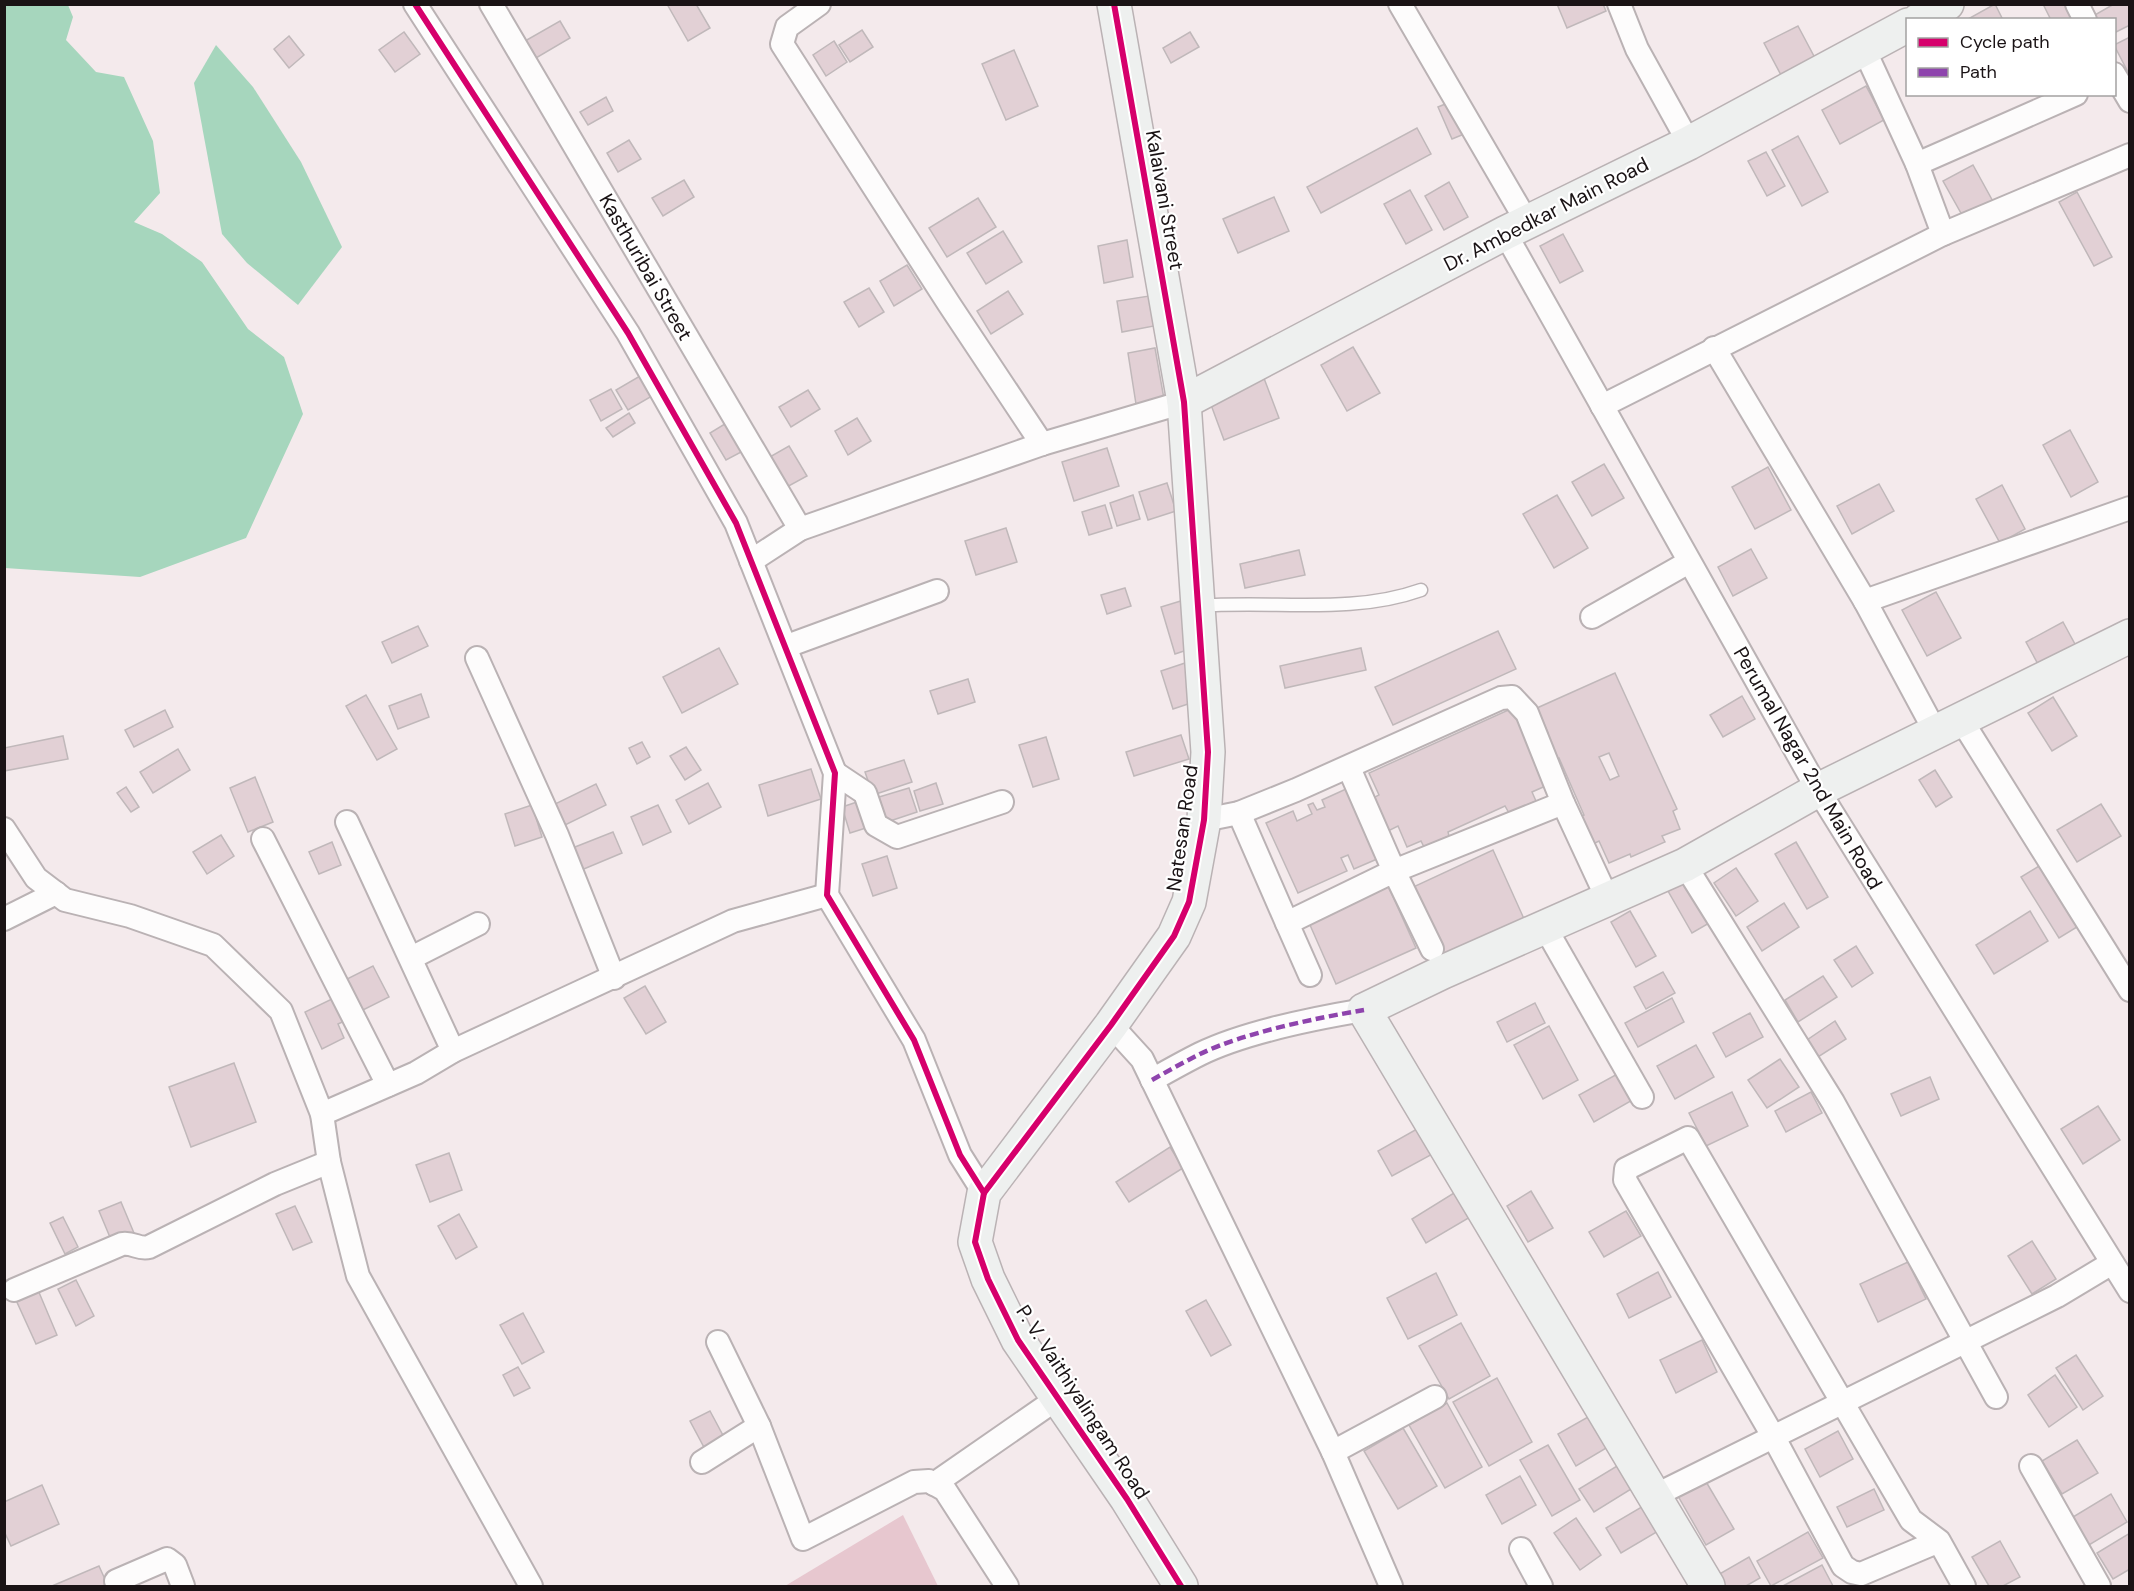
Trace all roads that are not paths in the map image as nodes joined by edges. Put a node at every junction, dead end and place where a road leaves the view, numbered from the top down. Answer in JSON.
{"nodes":[{"id":1,"x":415,"y":4,"type":"edge"},
{"id":2,"x":491,"y":4,"type":"edge"},
{"id":3,"x":819,"y":4,"type":"edge"},
{"id":4,"x":1114,"y":4,"type":"edge"},
{"id":5,"x":1400,"y":4,"type":"edge"},
{"id":6,"x":1619,"y":4,"type":"edge"},
{"id":7,"x":1947,"y":4,"type":"edge"},
{"id":8,"x":2077,"y":4,"type":"edge"},
{"id":9,"x":1922,"y":18,"type":"edge"},
{"id":10,"x":2084,"y":18,"type":"edge"},
{"id":11,"x":1906,"y":27,"type":"edge"},
{"id":12,"x":1864,"y":49,"type":"junction"},
{"id":13,"x":2116,"y":78,"type":"edge"},
{"id":14,"x":2071,"y":96,"type":"edge"},
{"id":15,"x":2130,"y":101,"type":"edge"},
{"id":16,"x":1689,"y":143,"type":"junction"},
{"id":17,"x":2130,"y":154,"type":"edge"},
{"id":18,"x":1917,"y":164,"type":"junction"},
{"id":19,"x":1516,"y":228,"type":"junction"},
{"id":20,"x":1943,"y":234,"type":"junction"},
{"id":21,"x":1714,"y":348,"type":"junction"},
{"id":22,"x":1184,"y":402,"type":"junction"},
{"id":23,"x":1602,"y":406,"type":"junction"},
{"id":24,"x":1042,"y":444,"type":"junction"},
{"id":25,"x":2130,"y":508,"type":"edge"},
{"id":26,"x":800,"y":530,"type":"junction"},
{"id":27,"x":751,"y":561,"type":"junction"},
{"id":28,"x":1689,"y":562,"type":"junction"},
{"id":29,"x":1421,"y":590,"type":"dead end"},
{"id":30,"x":937,"y":591,"type":"dead end"},
{"id":31,"x":1865,"y":601,"type":"junction"},
{"id":32,"x":1198,"y":606,"type":"junction"},
{"id":33,"x":1592,"y":617,"type":"dead end"},
{"id":34,"x":2130,"y":636,"type":"edge"},
{"id":35,"x":787,"y":646,"type":"junction"},
{"id":36,"x":477,"y":658,"type":"dead end"},
{"id":37,"x":1949,"y":727,"type":"junction"},
{"id":38,"x":1349,"y":768,"type":"junction"},
{"id":39,"x":835,"y":773,"type":"junction"},
{"id":40,"x":1818,"y":790,"type":"junction"},
{"id":41,"x":1002,"y":802,"type":"dead end"},
{"id":42,"x":1563,"y":803,"type":"junction"},
{"id":43,"x":1239,"y":813,"type":"junction"},
{"id":44,"x":1204,"y":820,"type":"junction"},
{"id":45,"x":347,"y":822,"type":"dead end"},
{"id":46,"x":4,"y":829,"type":"edge"},
{"id":47,"x":263,"y":839,"type":"dead end"},
{"id":48,"x":1685,"y":865,"type":"junction"},
{"id":49,"x":1394,"y":871,"type":"junction"},
{"id":50,"x":56,"y":893,"type":"junction"},
{"id":51,"x":827,"y":895,"type":"junction"},
{"id":52,"x":1608,"y":900,"type":"junction"},
{"id":53,"x":4,"y":919,"type":"edge"},
{"id":54,"x":1287,"y":923,"type":"junction"},
{"id":55,"x":478,"y":924,"type":"dead end"},
{"id":56,"x":1546,"y":928,"type":"junction"},
{"id":57,"x":1432,"y":949,"type":"dead end"},
{"id":58,"x":411,"y":958,"type":"junction"},
{"id":59,"x":1310,"y":975,"type":"dead end"},
{"id":60,"x":614,"y":978,"type":"junction"},
{"id":61,"x":2130,"y":990,"type":"edge"},
{"id":62,"x":1364,"y":1010,"type":"junction"},
{"id":63,"x":1111,"y":1025,"type":"junction"},
{"id":64,"x":453,"y":1051,"type":"junction"},
{"id":65,"x":1152,"y":1080,"type":"junction"},
{"id":66,"x":388,"y":1084,"type":"junction"},
{"id":67,"x":1642,"y":1097,"type":"dead end"},
{"id":68,"x":322,"y":1114,"type":"junction"},
{"id":69,"x":329,"y":1161,"type":"junction"},
{"id":70,"x":984,"y":1193,"type":"junction"},
{"id":71,"x":2112,"y":1263,"type":"junction"},
{"id":72,"x":14,"y":1290,"type":"dead end"},
{"id":73,"x":2130,"y":1291,"type":"edge"},
{"id":74,"x":1965,"y":1340,"type":"junction"},
{"id":75,"x":718,"y":1342,"type":"dead end"},
{"id":76,"x":1435,"y":1396,"type":"dead end"},
{"id":77,"x":1996,"y":1397,"type":"dead end"},
{"id":78,"x":1058,"y":1398,"type":"junction"},
{"id":79,"x":1840,"y":1402,"type":"junction"},
{"id":80,"x":759,"y":1426,"type":"junction"},
{"id":81,"x":1773,"y":1436,"type":"junction"},
{"id":82,"x":1333,"y":1452,"type":"junction"},
{"id":83,"x":702,"y":1462,"type":"dead end"},
{"id":84,"x":2031,"y":1466,"type":"dead end"},
{"id":85,"x":934,"y":1484,"type":"junction"},
{"id":86,"x":1656,"y":1495,"type":"junction"},
{"id":87,"x":1940,"y":1541,"type":"junction"},
{"id":88,"x":1521,"y":1549,"type":"dead end"},
{"id":89,"x":116,"y":1581,"type":"dead end"},
{"id":90,"x":183,"y":1587,"type":"edge"},
{"id":91,"x":531,"y":1587,"type":"edge"},
{"id":92,"x":1007,"y":1587,"type":"edge"},
{"id":93,"x":1181,"y":1587,"type":"edge"},
{"id":94,"x":1391,"y":1587,"type":"edge"},
{"id":95,"x":1541,"y":1587,"type":"edge"},
{"id":96,"x":1708,"y":1587,"type":"edge"},
{"id":97,"x":1964,"y":1587,"type":"edge"},
{"id":98,"x":2099,"y":1587,"type":"edge"}],
"edges":[{"from":1,"to":27,"type":"street"},
{"from":2,"to":26,"type":"street","name":"Kasthuribai Street"},
{"from":3,"to":24,"type":"street"},
{"from":4,"to":22,"type":"street","name":"Kalaivani Street"},
{"from":5,"to":19,"type":"street","name":"Perumal Nagar 2nd Main Road"},
{"from":6,"to":16,"type":"street"},
{"from":7,"to":9,"type":"street"},
{"from":8,"to":10,"type":"street"},
{"from":11,"to":12,"type":"street","name":"Dr. Ambedkar Main Road"},
{"from":12,"to":16,"type":"street","name":"Dr. Ambedkar Main Road"},
{"from":12,"to":18,"type":"street"},
{"from":13,"to":15,"type":"street"},
{"from":14,"to":18,"type":"street"},
{"from":16,"to":19,"type":"street","name":"Dr. Ambedkar Main Road"},
{"from":17,"to":20,"type":"street"},
{"from":18,"to":20,"type":"street"},
{"from":19,"to":22,"type":"street","name":"Dr. Ambedkar Main Road"},
{"from":19,"to":23,"type":"street","name":"Perumal Nagar 2nd Main Road"},
{"from":20,"to":21,"type":"street"},
{"from":21,"to":23,"type":"street"},
{"from":21,"to":31,"type":"street"},
{"from":22,"to":24,"type":"street"},
{"from":22,"to":32,"type":"street","name":"Natesan Road"},
{"from":23,"to":28,"type":"street","name":"Perumal Nagar 2nd Main Road"},
{"from":24,"to":26,"type":"street"},
{"from":25,"to":31,"type":"street"},
{"from":26,"to":27,"type":"street"},
{"from":27,"to":35,"type":"street"},
{"from":28,"to":33,"type":"street"},
{"from":28,"to":40,"type":"street","name":"Perumal Nagar 2nd Main Road"},
{"from":29,"to":32,"type":"lane"},
{"from":30,"to":35,"type":"street"},
{"from":31,"to":37,"type":"street"},
{"from":32,"to":44,"type":"street","name":"Natesan Road"},
{"from":34,"to":37,"type":"street"},
{"from":35,"to":39,"type":"street"},
{"from":36,"to":60,"type":"street"},
{"from":37,"to":40,"type":"street"},
{"from":37,"to":61,"type":"street"},
{"from":38,"to":42,"type":"street"},
{"from":38,"to":43,"type":"street"},
{"from":38,"to":49,"type":"street"},
{"from":39,"to":41,"type":"street"},
{"from":39,"to":51,"type":"street"},
{"from":40,"to":48,"type":"street"},
{"from":40,"to":71,"type":"street","name":"Perumal Nagar 2nd Main Road"},
{"from":42,"to":49,"type":"street"},
{"from":42,"to":52,"type":"street"},
{"from":43,"to":44,"type":"street"},
{"from":43,"to":54,"type":"street"},
{"from":44,"to":63,"type":"street","name":"Natesan Road"},
{"from":45,"to":58,"type":"street"},
{"from":46,"to":50,"type":"street"},
{"from":47,"to":66,"type":"street"},
{"from":48,"to":52,"type":"street"},
{"from":48,"to":74,"type":"street"},
{"from":49,"to":54,"type":"street"},
{"from":49,"to":57,"type":"street"},
{"from":50,"to":53,"type":"street"},
{"from":50,"to":68,"type":"street"},
{"from":51,"to":60,"type":"street"},
{"from":51,"to":70,"type":"street"},
{"from":52,"to":56,"type":"street"},
{"from":54,"to":59,"type":"street"},
{"from":55,"to":58,"type":"street"},
{"from":56,"to":62,"type":"street"},
{"from":56,"to":67,"type":"street"},
{"from":58,"to":64,"type":"street"},
{"from":60,"to":64,"type":"street"},
{"from":62,"to":65,"type":"street"},
{"from":62,"to":86,"type":"street"},
{"from":63,"to":65,"type":"street"},
{"from":63,"to":70,"type":"street","name":"Natesan Road"},
{"from":64,"to":66,"type":"street"},
{"from":65,"to":82,"type":"street"},
{"from":66,"to":68,"type":"street"},
{"from":68,"to":69,"type":"street"},
{"from":69,"to":72,"type":"street"},
{"from":69,"to":91,"type":"street"},
{"from":70,"to":78,"type":"street","name":"P. V. Vaithiyalingam Road"},
{"from":71,"to":73,"type":"street","name":"Perumal Nagar 2nd Main Road"},
{"from":71,"to":74,"type":"street"},
{"from":74,"to":77,"type":"street"},
{"from":74,"to":79,"type":"street"},
{"from":75,"to":80,"type":"street"},
{"from":76,"to":82,"type":"street"},
{"from":78,"to":85,"type":"street"},
{"from":78,"to":93,"type":"street","name":"P. V. Vaithiyalingam Road"},
{"from":79,"to":81,"type":"street"},
{"from":79,"to":81,"type":"street"},
{"from":79,"to":87,"type":"street"},
{"from":80,"to":83,"type":"street"},
{"from":80,"to":85,"type":"street"},
{"from":81,"to":86,"type":"street"},
{"from":81,"to":87,"type":"street"},
{"from":82,"to":94,"type":"street"},
{"from":84,"to":98,"type":"street"},
{"from":85,"to":92,"type":"street"},
{"from":86,"to":96,"type":"street"},
{"from":87,"to":97,"type":"street"},
{"from":88,"to":95,"type":"street"},
{"from":89,"to":90,"type":"street"}]}
